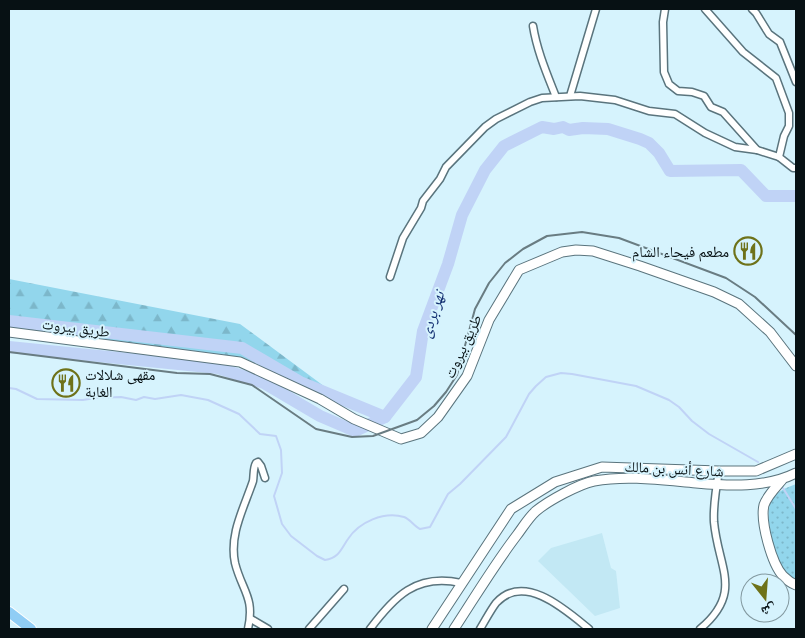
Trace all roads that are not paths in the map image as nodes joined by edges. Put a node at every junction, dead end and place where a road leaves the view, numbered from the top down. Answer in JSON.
{"nodes":[{"id":1,"x":596,"y":9,"type":"edge"},
{"id":2,"x":664,"y":9,"type":"edge"},
{"id":3,"x":705,"y":9,"type":"edge"},
{"id":4,"x":752,"y":9,"type":"edge"},
{"id":5,"x":533,"y":26,"type":"dead end"},
{"id":6,"x":796,"y":82,"type":"edge"},
{"id":7,"x":570,"y":96,"type":"junction"},
{"id":8,"x":556,"y":97,"type":"junction"},
{"id":9,"x":757,"y":150,"type":"junction"},
{"id":10,"x":779,"y":157,"type":"junction"},
{"id":11,"x":796,"y":168,"type":"edge"},
{"id":12,"x":390,"y":277,"type":"dead end"},
{"id":13,"x":9,"y":332,"type":"edge"},
{"id":14,"x":796,"y":366,"type":"edge"},
{"id":15,"x":796,"y":454,"type":"edge"},
{"id":16,"x":719,"y":472,"type":"junction"},
{"id":17,"x":796,"y":473,"type":"edge"},
{"id":18,"x":264,"y":478,"type":"dead end"},
{"id":19,"x":782,"y":480,"type":"junction"},
{"id":20,"x":716,"y":485,"type":"junction"},
{"id":21,"x":461,"y":583,"type":"junction"},
{"id":22,"x":796,"y":585,"type":"edge"},
{"id":23,"x":344,"y":589,"type":"dead end"},
{"id":24,"x":9,"y":612,"type":"edge"},
{"id":25,"x":251,"y":619,"type":"junction"},
{"id":26,"x":31,"y":629,"type":"edge"},
{"id":27,"x":248,"y":629,"type":"edge"},
{"id":28,"x":268,"y":629,"type":"edge"},
{"id":29,"x":309,"y":629,"type":"edge"},
{"id":30,"x":370,"y":629,"type":"edge"},
{"id":31,"x":432,"y":629,"type":"edge"},
{"id":32,"x":454,"y":629,"type":"edge"},
{"id":33,"x":480,"y":629,"type":"edge"},
{"id":34,"x":589,"y":629,"type":"edge"},
{"id":35,"x":700,"y":629,"type":"edge"}],
"edges":[{"from":1,"to":7,"type":"street"},
{"from":2,"to":9,"type":"street"},
{"from":3,"to":10,"type":"street"},
{"from":4,"to":6,"type":"street"},
{"from":5,"to":8,"type":"street"},
{"from":7,"to":8,"type":"street"},
{"from":7,"to":9,"type":"street"},
{"from":8,"to":12,"type":"street"},
{"from":9,"to":10,"type":"street"},
{"from":10,"to":11,"type":"street"},
{"from":13,"to":14,"type":"main road","name":"طريق بيروت"},
{"from":15,"to":16,"type":"main road","name":"شارع أنس بن مالك"},
{"from":16,"to":20,"type":"street"},
{"from":16,"to":21,"type":"main road","name":"شارع أنس بن مالك"},
{"from":17,"to":19,"type":"main road"},
{"from":18,"to":25,"type":"street"},
{"from":19,"to":20,"type":"main road","name":"شارع أنس بن مالك"},
{"from":19,"to":22,"type":"main road"},
{"from":20,"to":32,"type":"main road","name":"شارع أنس بن مالك"},
{"from":20,"to":35,"type":"street"},
{"from":21,"to":30,"type":"street"},
{"from":21,"to":31,"type":"main road","name":"شارع أنس بن مالك"},
{"from":23,"to":29,"type":"street"},
{"from":24,"to":26,"type":"main road"},
{"from":25,"to":27,"type":"street"},
{"from":25,"to":28,"type":"street"},
{"from":33,"to":34,"type":"street"}]}
